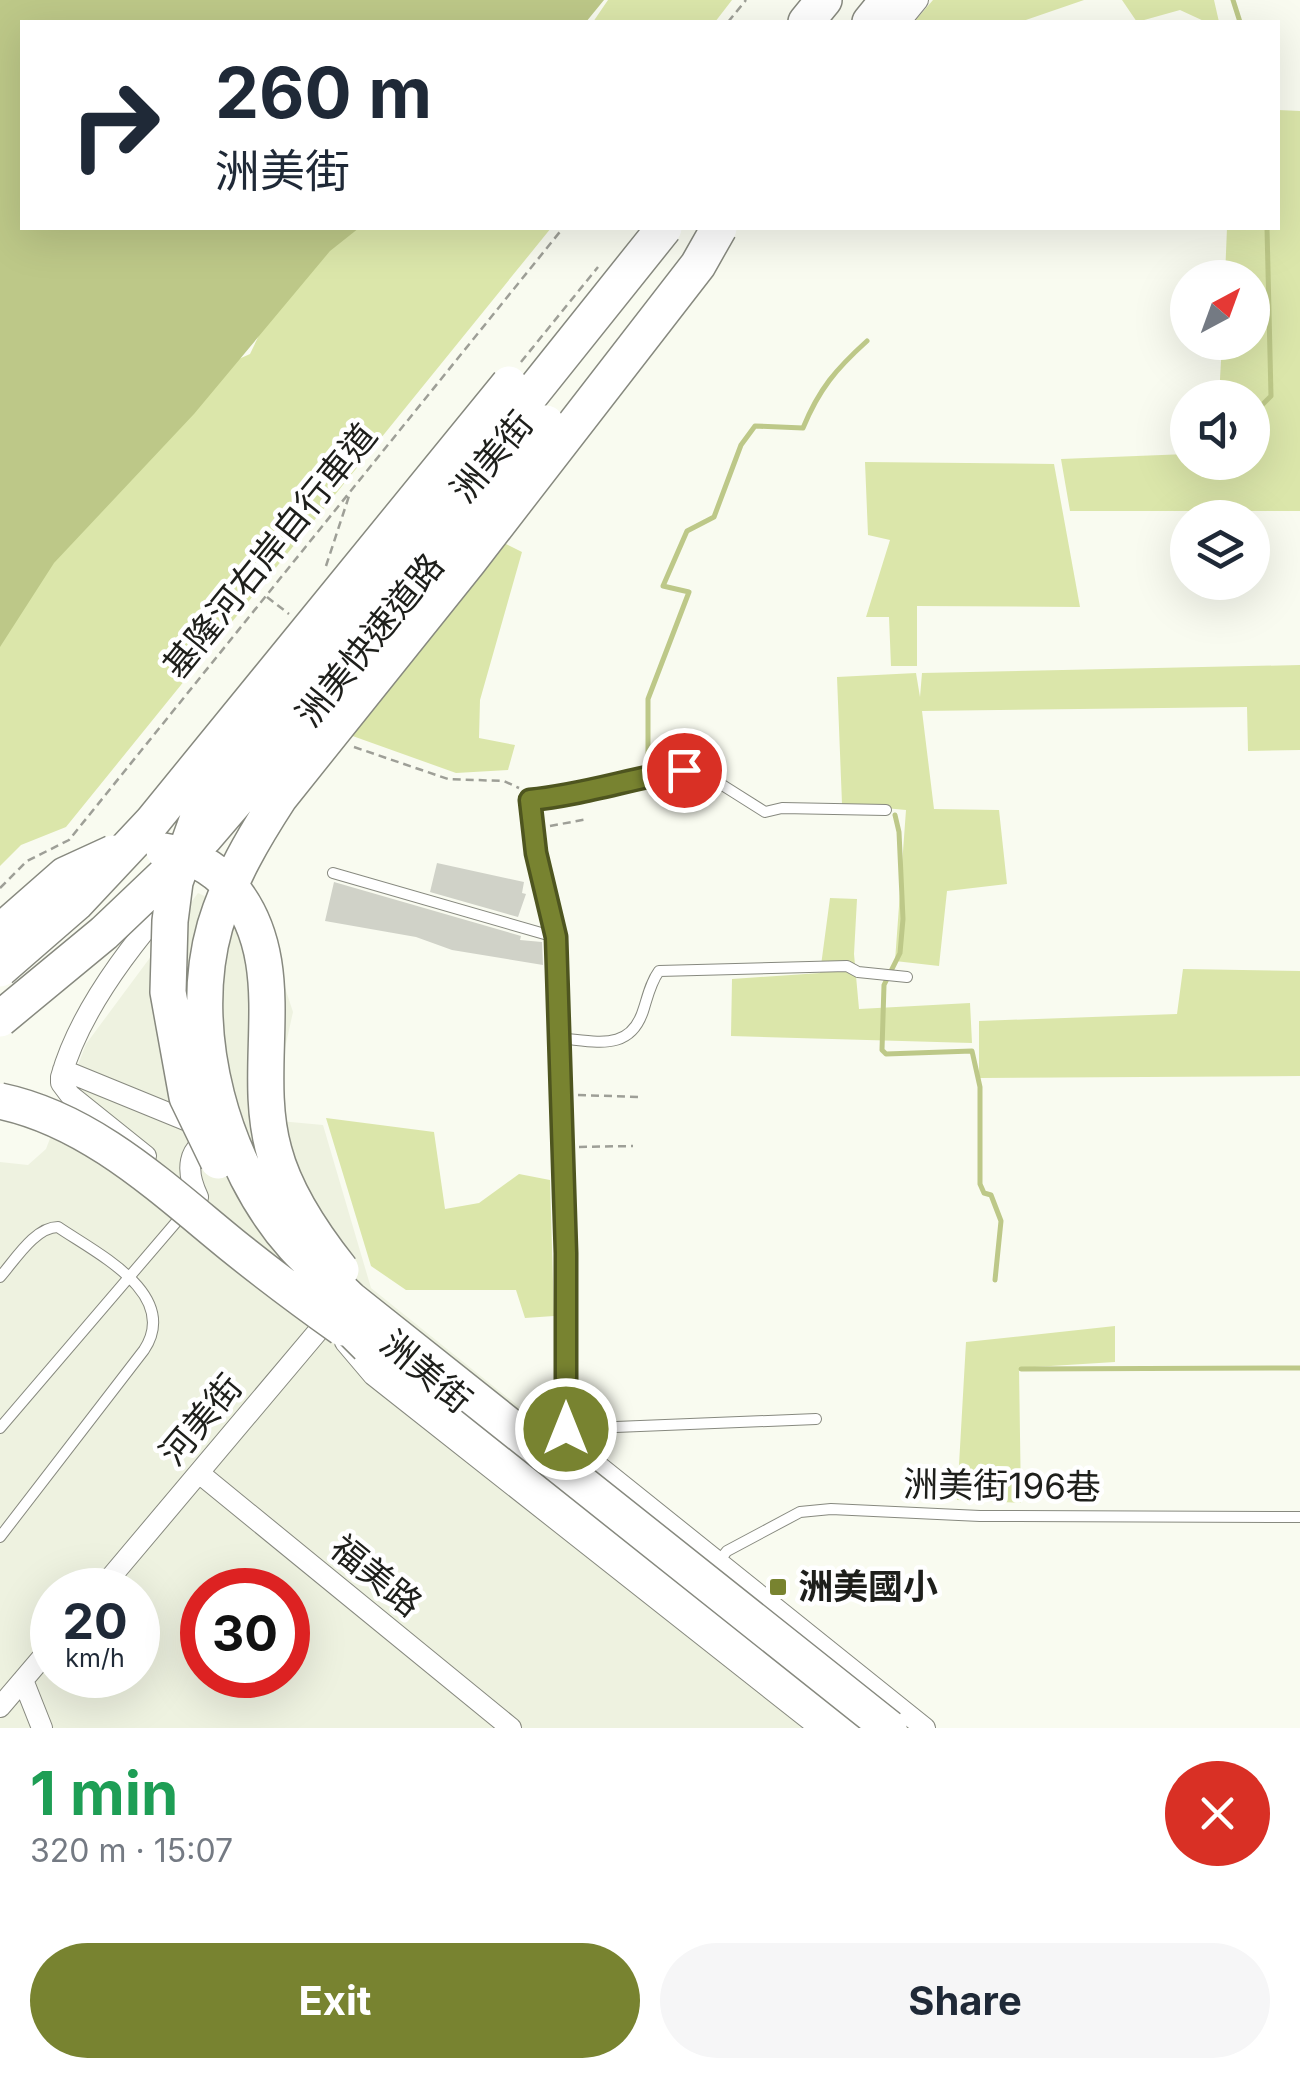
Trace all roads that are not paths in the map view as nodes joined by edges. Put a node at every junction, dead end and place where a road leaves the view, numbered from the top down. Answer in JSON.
{"nodes":[{"id":1,"x":824,"y":0,"type":"edge"},
{"id":2,"x":888,"y":0,"type":"edge"},
{"id":3,"x":918,"y":0,"type":"edge"},
{"id":4,"x":808,"y":20,"type":"edge"},
{"id":5,"x":872,"y":20,"type":"edge"},
{"id":6,"x":902,"y":20,"type":"edge"},
{"id":7,"x":634,"y":230,"type":"edge"},
{"id":8,"x":662,"y":230,"type":"edge"},
{"id":9,"x":702,"y":230,"type":"edge"},
{"id":10,"x":718,"y":230,"type":"edge"},
{"id":11,"x":727,"y":230,"type":"edge"},
{"id":12,"x":530,"y":800,"type":"joint"},
{"id":13,"x":886,"y":810,"type":"dead end"},
{"id":14,"x":333,"y":873,"type":"dead end"},
{"id":15,"x":0,"y":932,"type":"edge"},
{"id":16,"x":556,"y":937,"type":"junction"},
{"id":17,"x":0,"y":969,"type":"edge"},
{"id":18,"x":908,"y":978,"type":"dead end"},
{"id":19,"x":0,"y":1019,"type":"edge"},
{"id":20,"x":558,"y":1038,"type":"junction"},
{"id":21,"x":63,"y":1070,"type":"junction"},
{"id":22,"x":0,"y":1102,"type":"edge"},
{"id":23,"x":224,"y":1137,"type":"junction"},
{"id":24,"x":198,"y":1197,"type":"junction"},
{"id":25,"x":0,"y":1276,"type":"edge"},
{"id":26,"x":131,"y":1276,"type":"junction"},
{"id":27,"x":352,"y":1290,"type":"junction"},
{"id":28,"x":330,"y":1316,"type":"junction"},
{"id":29,"x":376,"y":1336,"type":"junction"},
{"id":30,"x":816,"y":1419,"type":"dead end"},
{"id":31,"x":0,"y":1428,"type":"edge"},
{"id":32,"x":566,"y":1435,"type":"junction"},
{"id":33,"x":199,"y":1474,"type":"junction"},
{"id":34,"x":1300,"y":1517,"type":"edge"},
{"id":35,"x":0,"y":1537,"type":"edge"},
{"id":36,"x":718,"y":1562,"type":"junction"},
{"id":37,"x":119,"y":1568,"type":"edge"},
{"id":38,"x":30,"y":1672,"type":"edge"},
{"id":39,"x":23,"y":1680,"type":"junction"},
{"id":40,"x":0,"y":1707,"type":"edge"},
{"id":41,"x":913,"y":1727,"type":"edge"},
{"id":42,"x":42,"y":1728,"type":"edge"},
{"id":43,"x":511,"y":1728,"type":"edge"},
{"id":44,"x":820,"y":1728,"type":"edge"},
{"id":45,"x":854,"y":1728,"type":"edge"}],
"edges":[{"from":1,"to":4,"type":"highway"},
{"from":2,"to":5,"type":"highway"},
{"from":3,"to":6,"type":"street"},
{"from":7,"to":17,"type":"highway","name":"洲美快速道路","bridge":true},
{"from":8,"to":29,"type":"highway","bridge":true},
{"from":9,"to":19,"type":"highway","name":"洲美快速道路","bridge":true},
{"from":10,"to":29,"type":"highway","bridge":true},
{"from":11,"to":21,"type":"street","name":"洲美街"},
{"from":12,"to":13,"type":"lane"},
{"from":12,"to":16,"type":"street"},
{"from":14,"to":16,"type":"lane"},
{"from":15,"to":29,"type":"highway","bridge":true},
{"from":16,"to":20,"type":"street"},
{"from":18,"to":20,"type":"lane"},
{"from":20,"to":32,"type":"street"},
{"from":21,"to":23,"type":"street","name":"洲美街"},
{"from":21,"to":24,"type":"street","name":"洲美街"},
{"from":22,"to":29,"type":"highway","bridge":true},
{"from":23,"to":24,"type":"street"},
{"from":23,"to":27,"type":"street","name":"洲美街"},
{"from":24,"to":26,"type":"lane"},
{"from":24,"to":28,"type":"street","name":"洲美街"},
{"from":25,"to":26,"type":"lane"},
{"from":26,"to":31,"type":"lane"},
{"from":26,"to":35,"type":"lane"},
{"from":27,"to":28,"type":"street","name":"河美街"},
{"from":27,"to":32,"type":"street","name":"洲美街"},
{"from":28,"to":33,"type":"street","name":"河美街"},
{"from":28,"to":44,"type":"street","name":"洲美街"},
{"from":29,"to":41,"type":"highway","bridge":true},
{"from":29,"to":45,"type":"highway"},
{"from":30,"to":32,"type":"lane"},
{"from":32,"to":36,"type":"street","name":"洲美街"},
{"from":33,"to":37,"type":"street","name":"河美街"},
{"from":33,"to":43,"type":"street","name":"福美路"},
{"from":34,"to":36,"type":"lane","name":"洲美街196巷"},
{"from":36,"to":41,"type":"street","name":"洲美街"},
{"from":38,"to":39,"type":"street"},
{"from":39,"to":40,"type":"street"},
{"from":39,"to":42,"type":"street"}]}
